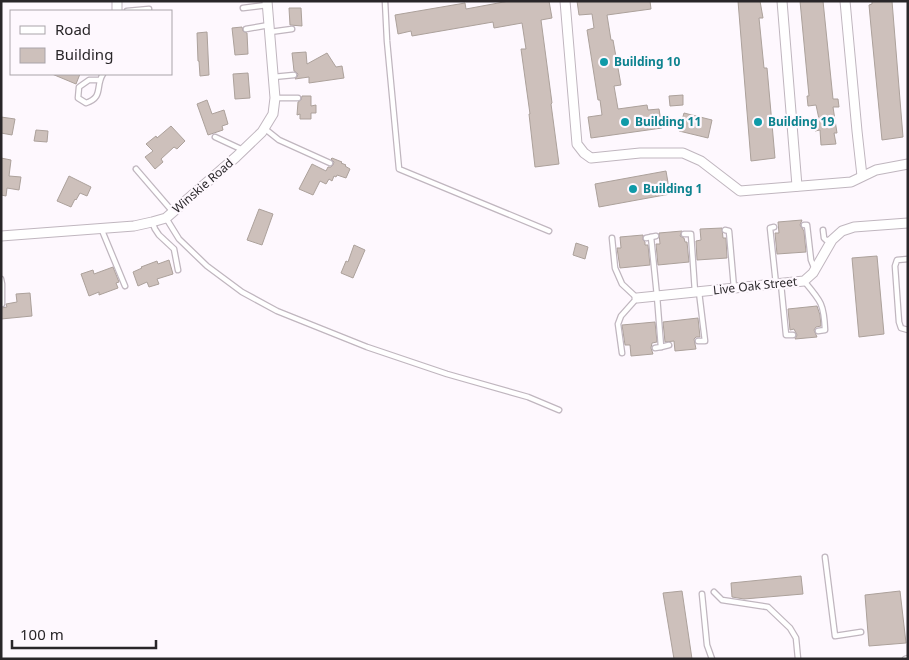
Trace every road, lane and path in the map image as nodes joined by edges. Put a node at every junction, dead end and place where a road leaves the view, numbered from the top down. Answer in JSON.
{"nodes":[{"id":1,"x":385,"y":1,"type":"edge"},
{"id":2,"x":565,"y":1,"type":"edge"},
{"id":3,"x":782,"y":1,"type":"edge"},
{"id":4,"x":846,"y":1,"type":"edge"},
{"id":5,"x":267,"y":3,"type":"edge"},
{"id":6,"x":243,"y":8,"type":"dead end"},
{"id":7,"x":117,"y":9,"type":"edge"},
{"id":8,"x":149,"y":9,"type":"dead end"},
{"id":9,"x":246,"y":29,"type":"dead end"},
{"id":10,"x":269,"y":29,"type":"junction"},
{"id":11,"x":292,"y":29,"type":"dead end"},
{"id":12,"x":102,"y":75,"type":"edge"},
{"id":13,"x":294,"y":75,"type":"dead end"},
{"id":14,"x":273,"y":76,"type":"junction"},
{"id":15,"x":99,"y":80,"type":"junction"},
{"id":16,"x":275,"y":98,"type":"junction"},
{"id":17,"x":298,"y":98,"type":"dead end"},
{"id":18,"x":264,"y":128,"type":"junction"},
{"id":19,"x":215,"y":137,"type":"dead end"},
{"id":20,"x":243,"y":150,"type":"junction"},
{"id":21,"x":330,"y":163,"type":"dead end"},
{"id":22,"x":908,"y":164,"type":"edge"},
{"id":23,"x":136,"y":170,"type":"dead end"},
{"id":24,"x":862,"y":176,"type":"junction"},
{"id":25,"x":797,"y":186,"type":"junction"},
{"id":26,"x":169,"y":215,"type":"junction"},
{"id":27,"x":152,"y":222,"type":"junction"},
{"id":28,"x":908,"y":223,"type":"edge"},
{"id":29,"x":804,"y":225,"type":"dead end"},
{"id":30,"x":774,"y":227,"type":"dead end"},
{"id":31,"x":101,"y":228,"type":"junction"},
{"id":32,"x":724,"y":230,"type":"dead end"},
{"id":33,"x":823,"y":230,"type":"dead end"},
{"id":34,"x":549,"y":231,"type":"dead end"},
{"id":35,"x":697,"y":233,"type":"dead end"},
{"id":36,"x":684,"y":234,"type":"dead end"},
{"id":37,"x":691,"y":234,"type":"junction"},
{"id":38,"x":1,"y":236,"type":"edge"},
{"id":39,"x":651,"y":237,"type":"dead end"},
{"id":40,"x":612,"y":238,"type":"dead end"},
{"id":41,"x":832,"y":240,"type":"junction"},
{"id":42,"x":908,"y":259,"type":"edge"},
{"id":43,"x":178,"y":270,"type":"dead end"},
{"id":44,"x":814,"y":270,"type":"junction"},
{"id":45,"x":1,"y":279,"type":"edge"},
{"id":46,"x":804,"y":281,"type":"junction"},
{"id":47,"x":778,"y":283,"type":"junction"},
{"id":48,"x":125,"y":286,"type":"dead end"},
{"id":49,"x":734,"y":288,"type":"junction"},
{"id":50,"x":697,"y":292,"type":"junction"},
{"id":51,"x":657,"y":296,"type":"junction"},
{"id":52,"x":637,"y":298,"type":"junction"},
{"id":53,"x":2,"y":304,"type":"dead end"},
{"id":54,"x":908,"y":330,"type":"edge"},
{"id":55,"x":818,"y":331,"type":"dead end"},
{"id":56,"x":794,"y":335,"type":"dead end"},
{"id":57,"x":698,"y":341,"type":"dead end"},
{"id":58,"x":669,"y":345,"type":"dead end"},
{"id":59,"x":661,"y":347,"type":"junction"},
{"id":60,"x":654,"y":348,"type":"dead end"},
{"id":61,"x":622,"y":353,"type":"dead end"},
{"id":62,"x":559,"y":410,"type":"dead end"},
{"id":63,"x":825,"y":557,"type":"dead end"},
{"id":64,"x":714,"y":592,"type":"dead end"},
{"id":65,"x":702,"y":594,"type":"dead end"},
{"id":66,"x":861,"y":632,"type":"dead end"},
{"id":67,"x":712,"y":659,"type":"edge"},
{"id":68,"x":798,"y":659,"type":"edge"}],
"edges":[{"from":1,"to":34,"type":"lane"},
{"from":2,"to":25,"type":"street"},
{"from":3,"to":25,"type":"street"},
{"from":4,"to":24,"type":"street"},
{"from":5,"to":6,"type":"lane"},
{"from":5,"to":10,"type":"street","name":"Winskie Road"},
{"from":7,"to":8,"type":"lane"},
{"from":9,"to":10,"type":"lane"},
{"from":10,"to":11,"type":"lane"},
{"from":10,"to":14,"type":"street","name":"Winskie Road"},
{"from":12,"to":15,"type":"lane"},
{"from":13,"to":14,"type":"lane"},
{"from":14,"to":16,"type":"street","name":"Winskie Road"},
{"from":15,"to":15,"type":"lane"},
{"from":16,"to":17,"type":"lane"},
{"from":16,"to":18,"type":"street","name":"Winskie Road"},
{"from":18,"to":20,"type":"street","name":"Winskie Road"},
{"from":18,"to":21,"type":"lane"},
{"from":19,"to":20,"type":"lane"},
{"from":20,"to":26,"type":"street","name":"Winskie Road"},
{"from":22,"to":24,"type":"street"},
{"from":23,"to":26,"type":"lane"},
{"from":24,"to":25,"type":"street"},
{"from":26,"to":27,"type":"street","name":"Winskie Road"},
{"from":26,"to":62,"type":"lane"},
{"from":27,"to":31,"type":"street","name":"Winskie Road"},
{"from":27,"to":43,"type":"lane"},
{"from":28,"to":41,"type":"street","name":"Live Oak Street"},
{"from":29,"to":44,"type":"lane"},
{"from":30,"to":47,"type":"lane"},
{"from":31,"to":38,"type":"street","name":"Winskie Road"},
{"from":31,"to":48,"type":"lane"},
{"from":32,"to":49,"type":"lane"},
{"from":33,"to":41,"type":"lane"},
{"from":35,"to":37,"type":"lane"},
{"from":36,"to":37,"type":"lane"},
{"from":37,"to":50,"type":"lane"},
{"from":39,"to":51,"type":"lane"},
{"from":40,"to":52,"type":"lane"},
{"from":41,"to":44,"type":"street","name":"Live Oak Street"},
{"from":42,"to":54,"type":"lane"},
{"from":44,"to":46,"type":"street","name":"Live Oak Street"},
{"from":45,"to":53,"type":"lane"},
{"from":46,"to":47,"type":"street","name":"Live Oak Street"},
{"from":46,"to":55,"type":"lane"},
{"from":47,"to":49,"type":"street","name":"Live Oak Street"},
{"from":47,"to":56,"type":"lane"},
{"from":49,"to":50,"type":"street","name":"Live Oak Street"},
{"from":50,"to":51,"type":"street","name":"Live Oak Street"},
{"from":50,"to":57,"type":"lane"},
{"from":51,"to":52,"type":"street","name":"Live Oak Street"},
{"from":51,"to":59,"type":"lane"},
{"from":52,"to":61,"type":"lane"},
{"from":58,"to":59,"type":"lane"},
{"from":59,"to":60,"type":"lane"},
{"from":63,"to":66,"type":"lane"},
{"from":64,"to":68,"type":"lane"},
{"from":65,"to":67,"type":"lane"}]}
